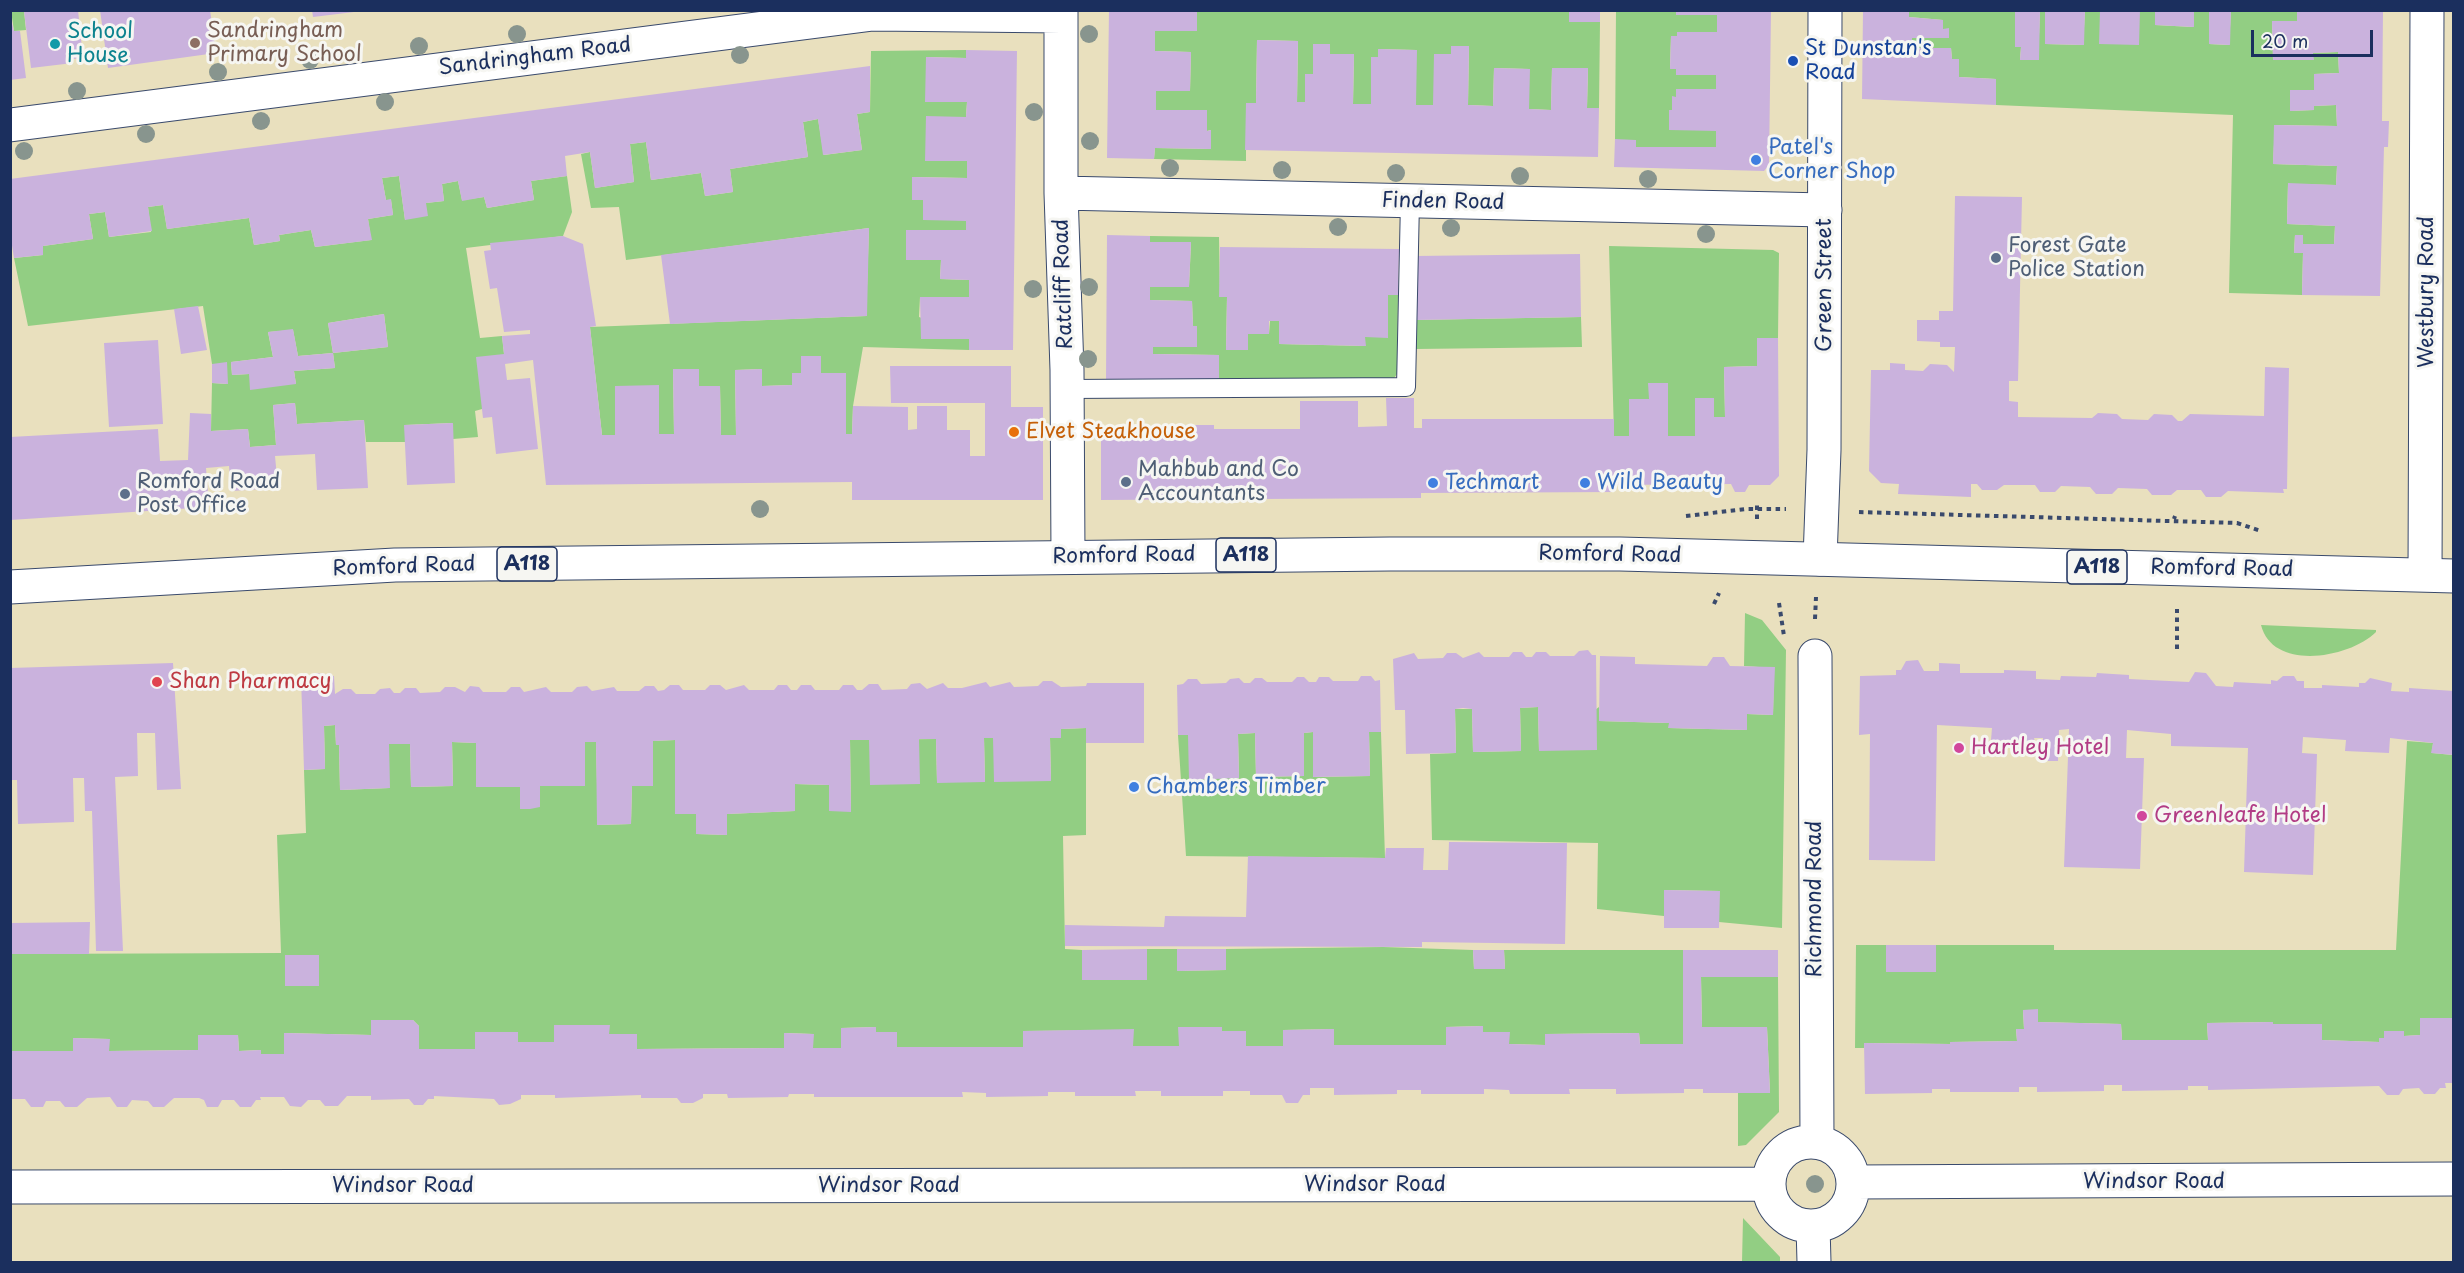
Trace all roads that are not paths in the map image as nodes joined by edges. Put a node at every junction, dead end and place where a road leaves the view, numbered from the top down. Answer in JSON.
{"nodes":[{"id":1,"x":1825,"y":10,"type":"edge"},
{"id":2,"x":2427,"y":10,"type":"edge"},
{"id":3,"x":1061,"y":13,"type":"edge"},
{"id":4,"x":10,"y":125,"type":"edge"},
{"id":5,"x":1060,"y":193,"type":"junction"},
{"id":6,"x":1410,"y":201,"type":"junction"},
{"id":7,"x":1825,"y":210,"type":"junction"},
{"id":8,"x":1067,"y":389,"type":"junction"},
{"id":9,"x":1068,"y":557,"type":"junction"},
{"id":10,"x":1820,"y":559,"type":"junction"},
{"id":11,"x":2439,"y":575,"type":"edge"},
{"id":12,"x":10,"y":587,"type":"edge"},
{"id":13,"x":1815,"y":656,"type":"dead end"},
{"id":14,"x":1817,"y":1142,"type":"junction"},
{"id":15,"x":2454,"y":1179,"type":"edge"},
{"id":16,"x":1854,"y":1182,"type":"junction"},
{"id":17,"x":1768,"y":1184,"type":"junction"},
{"id":18,"x":10,"y":1186,"type":"edge"},
{"id":19,"x":1813,"y":1226,"type":"junction"},
{"id":20,"x":1814,"y":1263,"type":"edge"}],
"edges":[{"from":1,"to":7,"type":"street","name":"Green Street"},
{"from":2,"to":11,"type":"street","name":"Westbury Road"},
{"from":3,"to":4,"type":"street","name":"Sandringham Road"},
{"from":3,"to":5,"type":"street","name":"Ratcliff Road"},
{"from":5,"to":6,"type":"street","name":"Finden Road"},
{"from":5,"to":8,"type":"street","name":"Ratcliff Road"},
{"from":6,"to":7,"type":"street","name":"Finden Road"},
{"from":6,"to":8,"type":"lane"},
{"from":7,"to":10,"type":"street","name":"Green Street"},
{"from":8,"to":9,"type":"street","name":"Ratcliff Road"},
{"from":9,"to":10,"type":"street","name":"Romford Road","number":"A118"},
{"from":9,"to":12,"type":"street","name":"Romford Road","number":"A118"},
{"from":10,"to":11,"type":"street","name":"Romford Road","number":"A118"},
{"from":13,"to":14,"type":"street","name":"Richmond Road"},
{"from":14,"to":16,"type":"street"},
{"from":14,"to":17,"type":"street"},
{"from":15,"to":16,"type":"street","name":"Windsor Road"},
{"from":16,"to":19,"type":"street"},
{"from":17,"to":18,"type":"street","name":"Windsor Road"},
{"from":17,"to":19,"type":"street"},
{"from":19,"to":20,"type":"street"}]}
